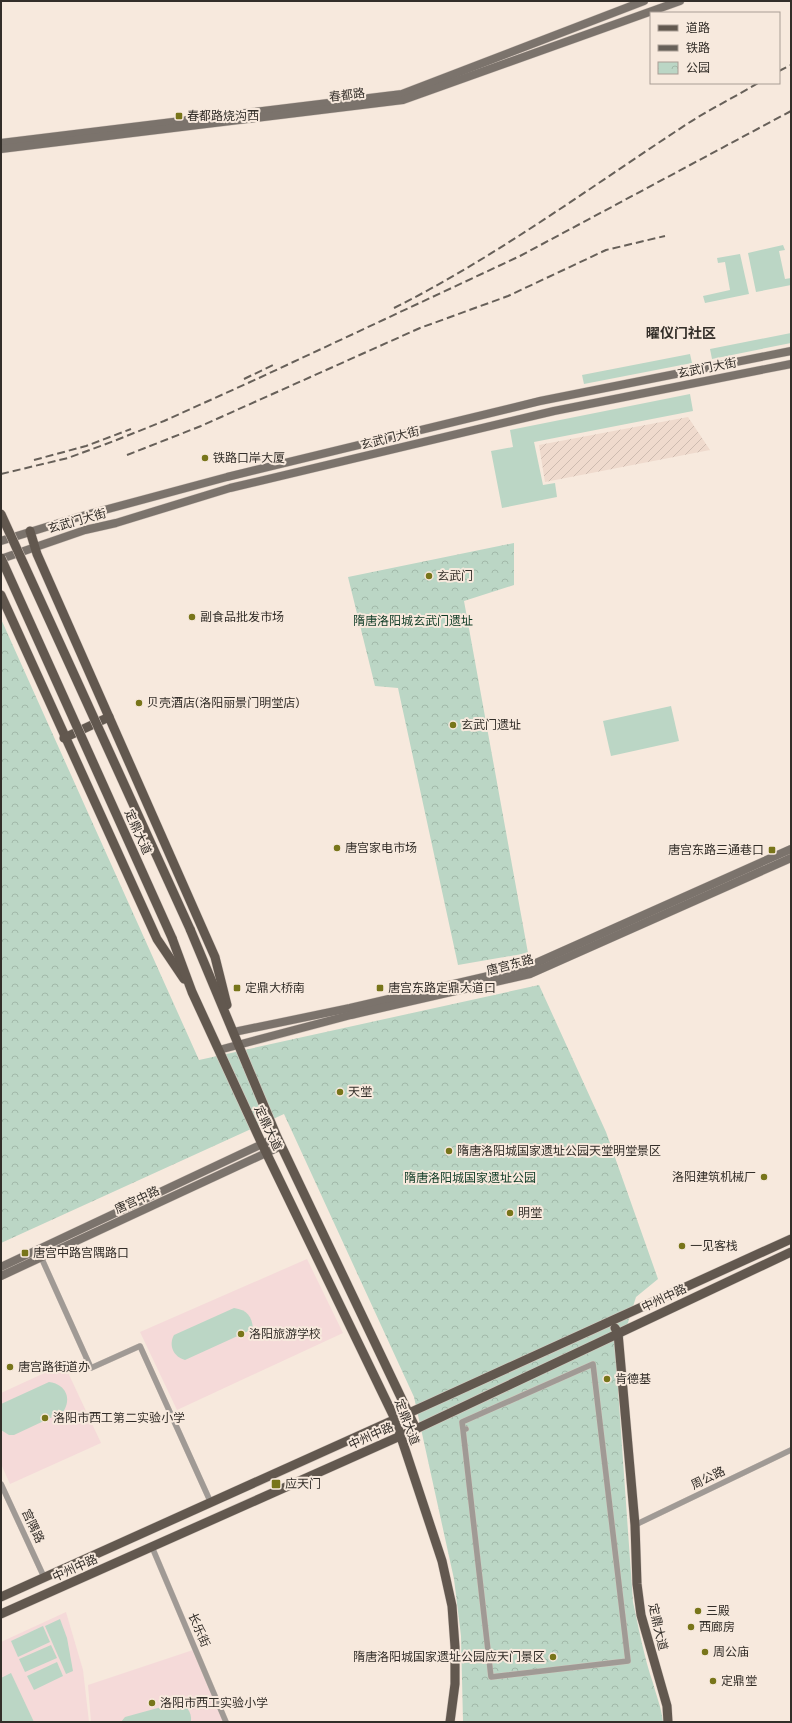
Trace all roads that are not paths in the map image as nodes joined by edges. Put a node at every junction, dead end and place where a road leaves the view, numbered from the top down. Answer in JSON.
{"nodes":[{"id":1,"x":644,"y":1,"type":"edge"},
{"id":2,"x":680,"y":1,"type":"edge"},
{"id":3,"x":1,"y":143,"type":"edge"},
{"id":4,"x":1,"y":149,"type":"edge"},
{"id":5,"x":791,"y":351,"type":"edge"},
{"id":6,"x":791,"y":364,"type":"edge"},
{"id":7,"x":1,"y":514,"type":"edge"},
{"id":8,"x":30,"y":531,"type":"junction"},
{"id":9,"x":1,"y":541,"type":"edge"},
{"id":10,"x":34,"y":547,"type":"junction"},
{"id":11,"x":1,"y":559,"type":"edge"},
{"id":12,"x":1,"y":595,"type":"edge"},
{"id":13,"x":109,"y":716,"type":"junction"},
{"id":14,"x":64,"y":738,"type":"junction"},
{"id":15,"x":791,"y":849,"type":"edge"},
{"id":16,"x":791,"y":858,"type":"edge"},
{"id":17,"x":200,"y":922,"type":"junction"},
{"id":18,"x":190,"y":929,"type":"junction"},
{"id":19,"x":172,"y":938,"type":"junction"},
{"id":20,"x":161,"y":946,"type":"junction"},
{"id":21,"x":192,"y":992,"type":"junction"},
{"id":22,"x":234,"y":1032,"type":"junction"},
{"id":23,"x":239,"y":1044,"type":"junction"},
{"id":24,"x":219,"y":1050,"type":"junction"},
{"id":25,"x":279,"y":1141,"type":"junction"},
{"id":26,"x":264,"y":1149,"type":"junction"},
{"id":27,"x":791,"y":1239,"type":"edge"},
{"id":28,"x":791,"y":1252,"type":"edge"},
{"id":29,"x":40,"y":1257,"type":"junction"},
{"id":30,"x":1,"y":1267,"type":"edge"},
{"id":31,"x":1,"y":1276,"type":"edge"},
{"id":32,"x":612,"y":1321,"type":"junction"},
{"id":33,"x":618,"y":1333,"type":"junction"},
{"id":34,"x":409,"y":1413,"type":"junction"},
{"id":35,"x":395,"y":1419,"type":"junction"},
{"id":36,"x":416,"y":1429,"type":"junction"},
{"id":37,"x":464,"y":1429,"type":"joint"},
{"id":38,"x":400,"y":1436,"type":"junction"},
{"id":39,"x":791,"y":1450,"type":"edge"},
{"id":40,"x":1,"y":1484,"type":"edge"},
{"id":41,"x":211,"y":1503,"type":"junction"},
{"id":42,"x":635,"y":1525,"type":"junction"},
{"id":43,"x":152,"y":1547,"type":"junction"},
{"id":44,"x":44,"y":1577,"type":"junction"},
{"id":45,"x":1,"y":1597,"type":"edge"},
{"id":46,"x":1,"y":1614,"type":"edge"},
{"id":47,"x":226,"y":1722,"type":"edge"},
{"id":48,"x":450,"y":1722,"type":"edge"},
{"id":49,"x":668,"y":1722,"type":"edge"}],
"edges":[{"from":1,"to":3,"type":"main road","name":"春都路"},
{"from":2,"to":4,"type":"main road","name":"春都路"},
{"from":5,"to":8,"type":"main road","name":"玄武门大街"},
{"from":6,"to":10,"type":"main road","name":"玄武门大街"},
{"from":7,"to":18,"type":"main road","name":"定鼎大道","bridge":true},
{"from":8,"to":9,"type":"main road","name":"玄武门大街"},
{"from":8,"to":10,"type":"main road"},
{"from":10,"to":11,"type":"main road","name":"玄武门大街"},
{"from":10,"to":13,"type":"main road"},
{"from":11,"to":19,"type":"main road","name":"定鼎大道","bridge":true},
{"from":12,"to":14,"type":"main road"},
{"from":13,"to":14,"type":"main road"},
{"from":13,"to":17,"type":"main road"},
{"from":14,"to":20,"type":"main road"},
{"from":15,"to":22,"type":"main road","name":"唐宫东路"},
{"from":16,"to":23,"type":"main road","name":"唐宫东路"},
{"from":17,"to":18,"type":"main road"},
{"from":17,"to":22,"type":"main road"},
{"from":18,"to":22,"type":"main road","name":"定鼎大道"},
{"from":19,"to":20,"type":"main road"},
{"from":19,"to":21,"type":"main road","name":"定鼎大道"},
{"from":20,"to":21,"type":"main road"},
{"from":21,"to":24,"type":"main road","name":"定鼎大道"},
{"from":22,"to":23,"type":"main road","name":"定鼎大道"},
{"from":23,"to":24,"type":"main road","name":"唐宫东路"},
{"from":23,"to":25,"type":"main road","name":"定鼎大道"},
{"from":24,"to":26,"type":"main road","name":"定鼎大道"},
{"from":25,"to":26,"type":"main road","name":"唐宫中路"},
{"from":25,"to":34,"type":"main road","name":"定鼎大道"},
{"from":26,"to":29,"type":"main road","name":"唐宫中路"},
{"from":26,"to":30,"type":"main road","name":"唐宫中路"},
{"from":26,"to":35,"type":"main road","name":"定鼎大道"},
{"from":27,"to":32,"type":"main road","name":"中州中路"},
{"from":28,"to":33,"type":"main road","name":"中州中路"},
{"from":29,"to":31,"type":"main road","name":"唐宫中路"},
{"from":29,"to":41,"type":"street"},
{"from":32,"to":33,"type":"main road","name":"定鼎大道"},
{"from":32,"to":34,"type":"main road","name":"中州中路"},
{"from":33,"to":36,"type":"main road","name":"中州中路"},
{"from":33,"to":42,"type":"main road","name":"定鼎大道"},
{"from":34,"to":35,"type":"main road","name":"中州中路"},
{"from":34,"to":36,"type":"main road","name":"定鼎大道"},
{"from":35,"to":38,"type":"main road","name":"定鼎大道"},
{"from":35,"to":41,"type":"main road","name":"中州中路"},
{"from":36,"to":38,"type":"main road","name":"中州中路"},
{"from":37,"to":37,"type":"street"},
{"from":38,"to":43,"type":"main road","name":"中州中路"},
{"from":38,"to":48,"type":"main road","name":"定鼎大道"},
{"from":39,"to":42,"type":"street","name":"周公路"},
{"from":40,"to":44,"type":"street","name":"宫隅路"},
{"from":41,"to":44,"type":"main road","name":"中州中路"},
{"from":42,"to":49,"type":"main road","name":"定鼎大道"},
{"from":43,"to":46,"type":"main road","name":"中州中路"},
{"from":43,"to":47,"type":"street","name":"长乐街"},
{"from":44,"to":45,"type":"main road","name":"中州中路"}]}
